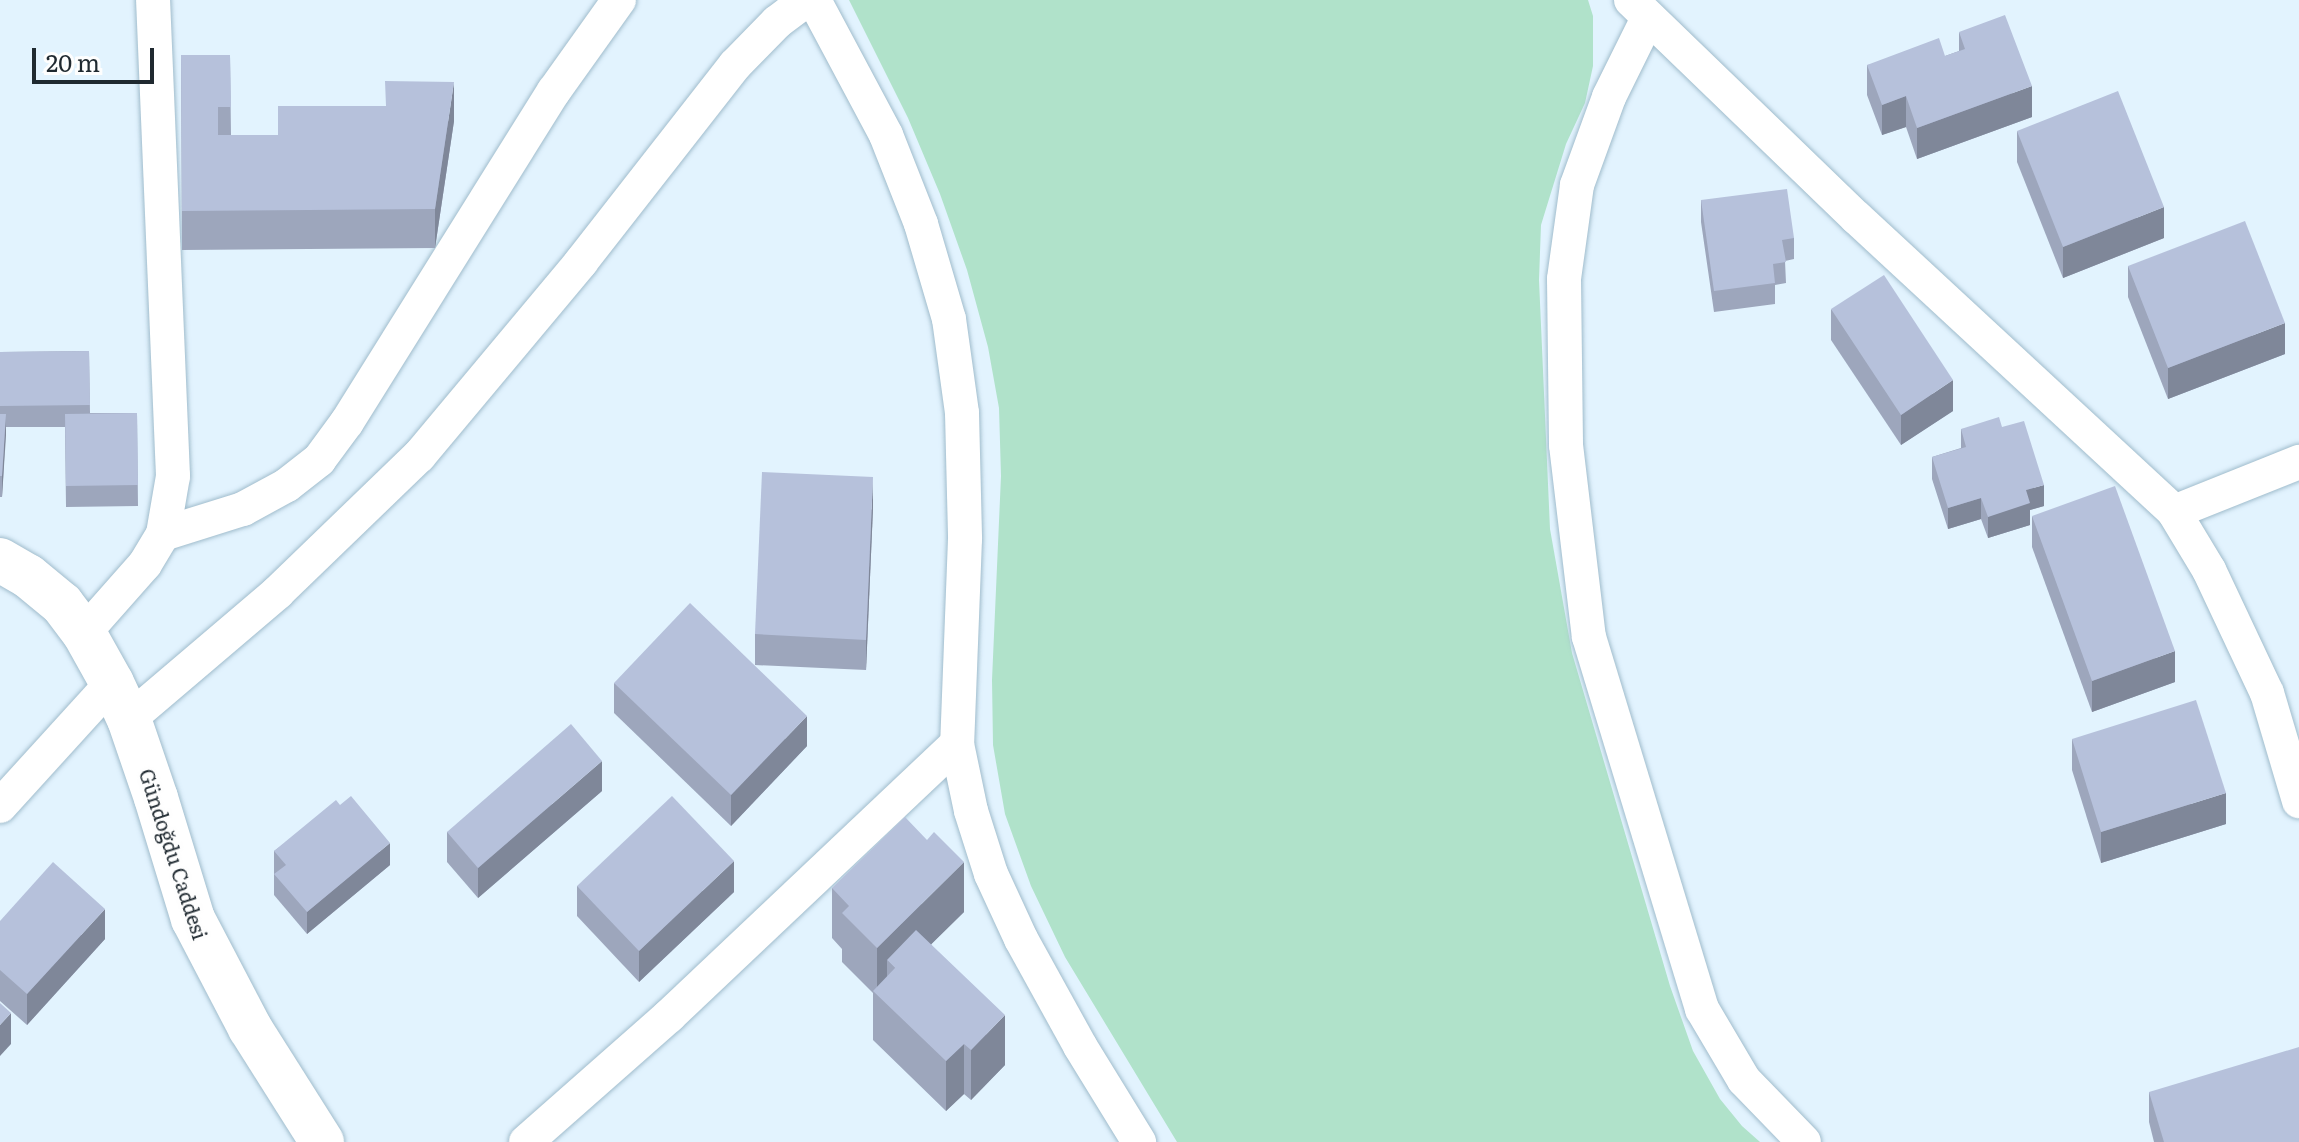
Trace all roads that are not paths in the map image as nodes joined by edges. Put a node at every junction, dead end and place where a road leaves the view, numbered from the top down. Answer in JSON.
{"nodes":[{"id":1,"x":153,"y":0,"type":"edge"},
{"id":2,"x":619,"y":0,"type":"edge"},
{"id":3,"x":806,"y":0,"type":"edge"},
{"id":4,"x":814,"y":0,"type":"edge"},
{"id":5,"x":1639,"y":9,"type":"edge"},
{"id":6,"x":2299,"y":462,"type":"edge"},
{"id":7,"x":2174,"y":512,"type":"junction"},
{"id":8,"x":163,"y":534,"type":"junction"},
{"id":9,"x":0,"y":560,"type":"edge"},
{"id":10,"x":84,"y":633,"type":"junction"},
{"id":11,"x":120,"y":701,"type":"junction"},
{"id":12,"x":957,"y":744,"type":"junction"},
{"id":13,"x":2299,"y":801,"type":"edge"},
{"id":14,"x":0,"y":806,"type":"edge"},
{"id":15,"x":322,"y":1142,"type":"edge"},
{"id":16,"x":526,"y":1142,"type":"edge"},
{"id":17,"x":1139,"y":1142,"type":"edge"},
{"id":18,"x":1804,"y":1142,"type":"edge"}],
"edges":[{"from":1,"to":8,"type":"street"},
{"from":2,"to":8,"type":"street"},
{"from":3,"to":11,"type":"street"},
{"from":4,"to":12,"type":"street"},
{"from":5,"to":7,"type":"street"},
{"from":5,"to":18,"type":"street"},
{"from":6,"to":7,"type":"street"},
{"from":7,"to":13,"type":"street"},
{"from":8,"to":10,"type":"street"},
{"from":9,"to":10,"type":"street","name":"Gündoğdu Caddesi"},
{"from":10,"to":11,"type":"street","name":"Gündoğdu Caddesi"},
{"from":11,"to":14,"type":"street"},
{"from":11,"to":15,"type":"street","name":"Gündoğdu Caddesi"},
{"from":12,"to":16,"type":"street"},
{"from":12,"to":17,"type":"street"}]}
